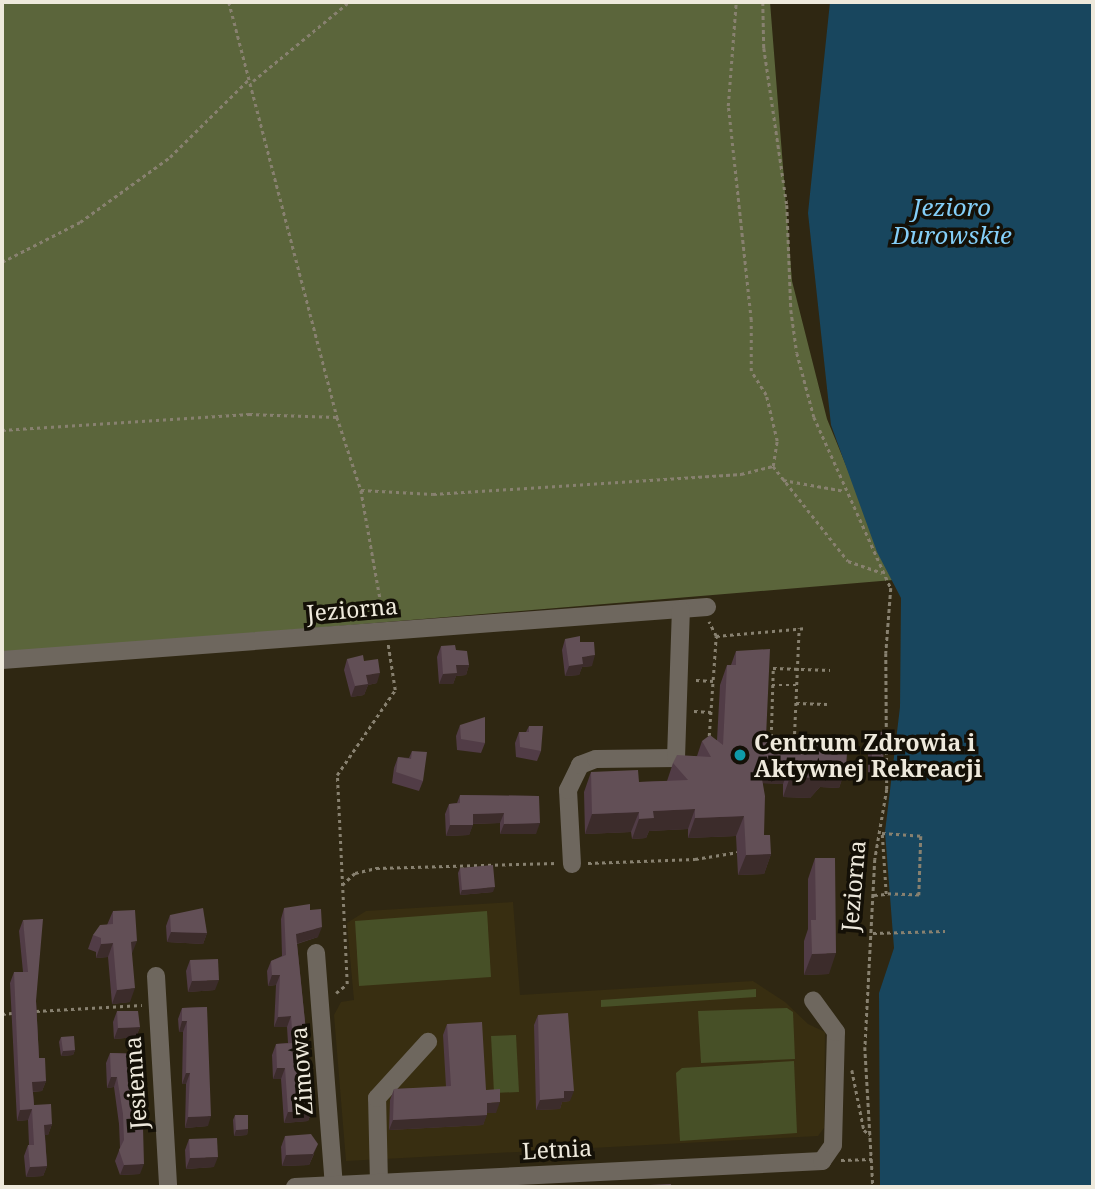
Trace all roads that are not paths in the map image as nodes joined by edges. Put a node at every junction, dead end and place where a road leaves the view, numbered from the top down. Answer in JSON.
{"nodes":[{"id":1,"x":703,"y":607,"type":"road end"},
{"id":2,"x":681,"y":610,"type":"junction"},
{"id":3,"x":2,"y":660,"type":"edge"},
{"id":4,"x":572,"y":863,"type":"road end"},
{"id":5,"x":316,"y":953,"type":"dead end"},
{"id":6,"x":156,"y":976,"type":"dead end"},
{"id":7,"x":813,"y":1000,"type":"dead end"},
{"id":8,"x":428,"y":1042,"type":"dead end"},
{"id":9,"x":559,"y":1181,"type":"edge"},
{"id":10,"x":388,"y":1184,"type":"edge"},
{"id":11,"x":334,"y":1185,"type":"junction"},
{"id":12,"x":168,"y":1187,"type":"edge"},
{"id":13,"x":295,"y":1187,"type":"edge"},
{"id":14,"x":306,"y":1187,"type":"edge"}],
"edges":[{"from":1,"to":2,"type":"street","name":"Jeziorna"},
{"from":2,"to":3,"type":"street","name":"Jeziorna"},
{"from":2,"to":4,"type":"street"},
{"from":5,"to":11,"type":"street","name":"Zimowa"},
{"from":6,"to":12,"type":"street","name":"Jesienna"},
{"from":7,"to":9,"type":"street","name":"Letnia"},
{"from":8,"to":10,"type":"street"},
{"from":9,"to":10,"type":"street","name":"Letnia"},
{"from":10,"to":11,"type":"street","name":"Letnia"},
{"from":11,"to":14,"type":"street","name":"Letnia"},
{"from":13,"to":14,"type":"street","name":"Letnia"}]}
